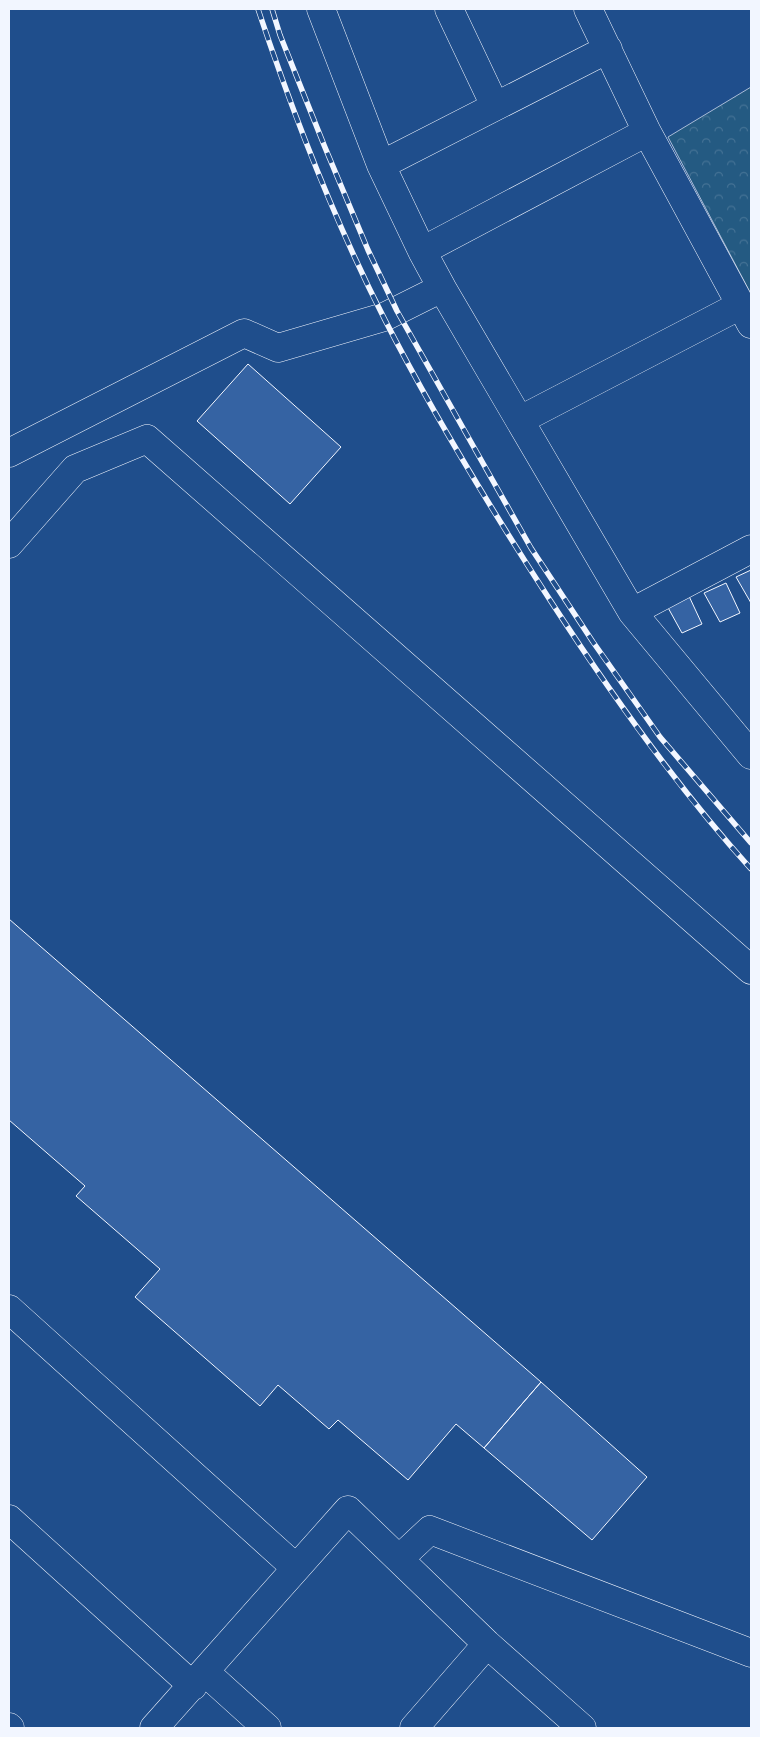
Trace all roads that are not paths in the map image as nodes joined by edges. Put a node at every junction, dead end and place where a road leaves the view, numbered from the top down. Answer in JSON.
{"nodes":[{"id":1,"x":321,"y":9,"type":"edge"},
{"id":2,"x":449,"y":9,"type":"edge"},
{"id":3,"x":588,"y":9,"type":"edge"},
{"id":4,"x":608,"y":49,"type":"junction"},
{"id":5,"x":495,"y":106,"type":"junction"},
{"id":6,"x":647,"y":132,"type":"junction"},
{"id":7,"x":381,"y":165,"type":"junction"},
{"id":8,"x":422,"y":252,"type":"junction"},
{"id":9,"x":442,"y":288,"type":"junction"},
{"id":10,"x":746,"y":314,"type":"edge"},
{"id":11,"x":520,"y":420,"type":"junction"},
{"id":12,"x":9,"y":453,"type":"edge"},
{"id":13,"x":9,"y":544,"type":"edge"},
{"id":14,"x":751,"y":549,"type":"edge"},
{"id":15,"x":632,"y":612,"type":"junction"},
{"id":16,"x":751,"y":755,"type":"edge"},
{"id":17,"x":751,"y":970,"type":"edge"},
{"id":18,"x":9,"y":1309,"type":"edge"},
{"id":19,"x":9,"y":1519,"type":"edge"},
{"id":20,"x":398,"y":1559,"type":"junction"},
{"id":21,"x":296,"y":1568,"type":"junction"},
{"id":22,"x":487,"y":1644,"type":"junction"},
{"id":23,"x":751,"y":1653,"type":"edge"},
{"id":24,"x":199,"y":1679,"type":"junction"},
{"id":25,"x":579,"y":1727,"type":"edge"},
{"id":26,"x":154,"y":1728,"type":"edge"},
{"id":27,"x":267,"y":1728,"type":"edge"},
{"id":28,"x":414,"y":1728,"type":"edge"}],
"edges":[{"from":1,"to":7,"type":"street"},
{"from":2,"to":5,"type":"street"},
{"from":3,"to":4,"type":"street"},
{"from":4,"to":5,"type":"street"},
{"from":4,"to":6,"type":"street"},
{"from":5,"to":7,"type":"street"},
{"from":6,"to":8,"type":"street"},
{"from":6,"to":10,"type":"street"},
{"from":7,"to":8,"type":"street"},
{"from":8,"to":9,"type":"street"},
{"from":9,"to":11,"type":"street"},
{"from":9,"to":12,"type":"street"},
{"from":10,"to":11,"type":"street"},
{"from":11,"to":15,"type":"street"},
{"from":13,"to":17,"type":"street"},
{"from":14,"to":15,"type":"street"},
{"from":15,"to":16,"type":"street"},
{"from":18,"to":21,"type":"street"},
{"from":19,"to":24,"type":"street"},
{"from":20,"to":21,"type":"street"},
{"from":20,"to":22,"type":"street"},
{"from":20,"to":23,"type":"street"},
{"from":21,"to":24,"type":"street"},
{"from":22,"to":25,"type":"street"},
{"from":22,"to":28,"type":"street"},
{"from":24,"to":26,"type":"street"},
{"from":24,"to":27,"type":"street"}]}
